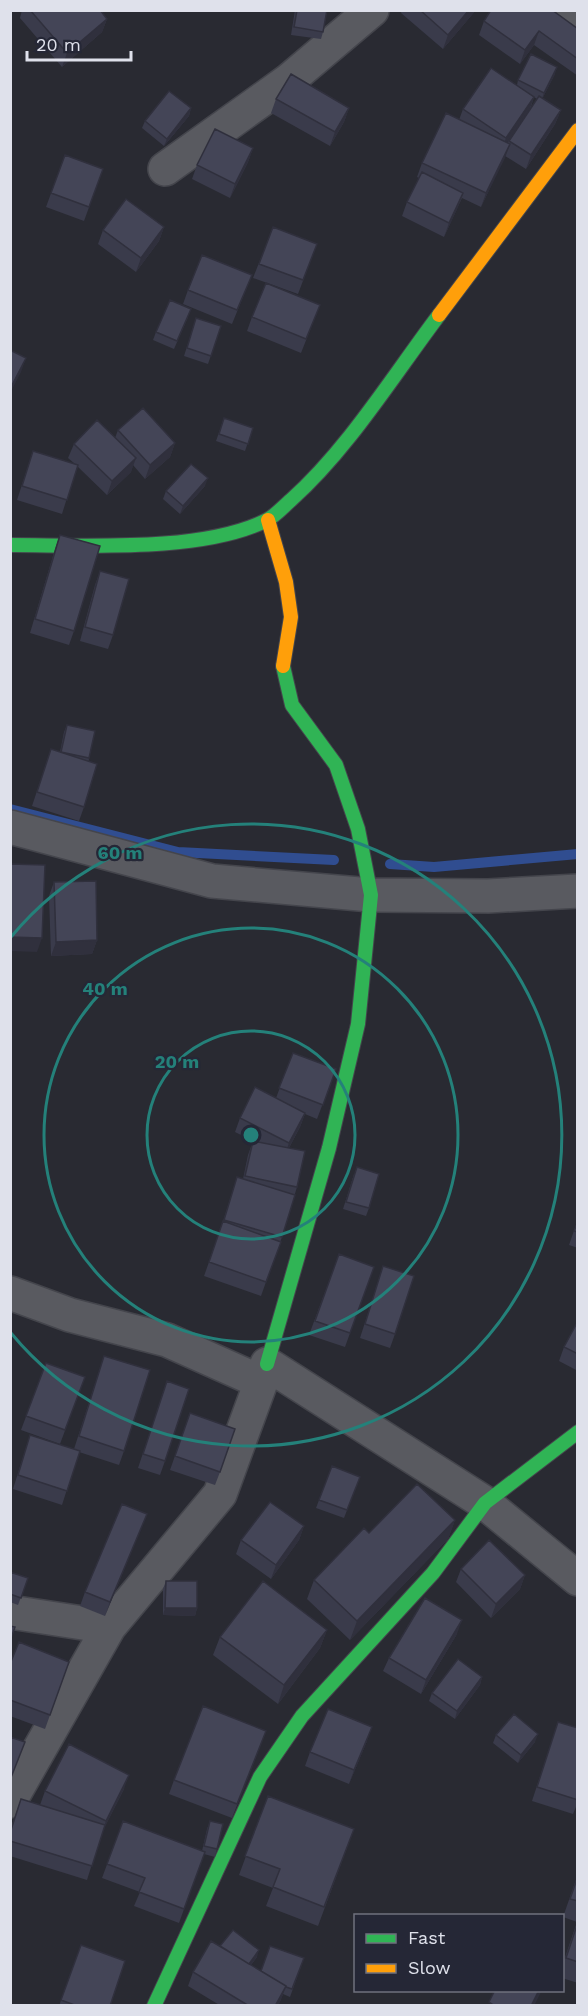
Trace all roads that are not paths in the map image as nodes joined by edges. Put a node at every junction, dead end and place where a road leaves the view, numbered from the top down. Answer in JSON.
{"nodes":[{"id":1,"x":372,"y":10,"type":"edge"},
{"id":2,"x":560,"y":10,"type":"edge"},
{"id":3,"x":578,"y":18,"type":"edge"},
{"id":4,"x":578,"y":130,"type":"edge"},
{"id":5,"x":165,"y":169,"type":"dead end"},
{"id":6,"x":268,"y":520,"type":"junction"},
{"id":7,"x":10,"y":544,"type":"edge"},
{"id":8,"x":10,"y":827,"type":"edge"},
{"id":9,"x":578,"y":891,"type":"edge"},
{"id":10,"x":371,"y":895,"type":"junction"},
{"id":11,"x":10,"y":1293,"type":"edge"},
{"id":12,"x":264,"y":1373,"type":"junction"},
{"id":13,"x":578,"y":1432,"type":"edge"},
{"id":14,"x":485,"y":1503,"type":"junction"},
{"id":15,"x":578,"y":1579,"type":"edge"},
{"id":16,"x":10,"y":1612,"type":"edge"},
{"id":17,"x":109,"y":1627,"type":"junction"},
{"id":18,"x":10,"y":1801,"type":"edge"},
{"id":19,"x":154,"y":2006,"type":"edge"}],
"edges":[{"from":1,"to":5,"type":"street"},
{"from":2,"to":3,"type":"street"},
{"from":4,"to":6,"type":"street"},
{"from":6,"to":7,"type":"street"},
{"from":6,"to":10,"type":"street"},
{"from":8,"to":10,"type":"street"},
{"from":9,"to":10,"type":"street"},
{"from":10,"to":12,"type":"street"},
{"from":11,"to":12,"type":"street"},
{"from":12,"to":14,"type":"street"},
{"from":12,"to":17,"type":"street"},
{"from":13,"to":14,"type":"street"},
{"from":14,"to":15,"type":"street"},
{"from":14,"to":19,"type":"street"},
{"from":16,"to":17,"type":"street"},
{"from":17,"to":18,"type":"street"}]}
